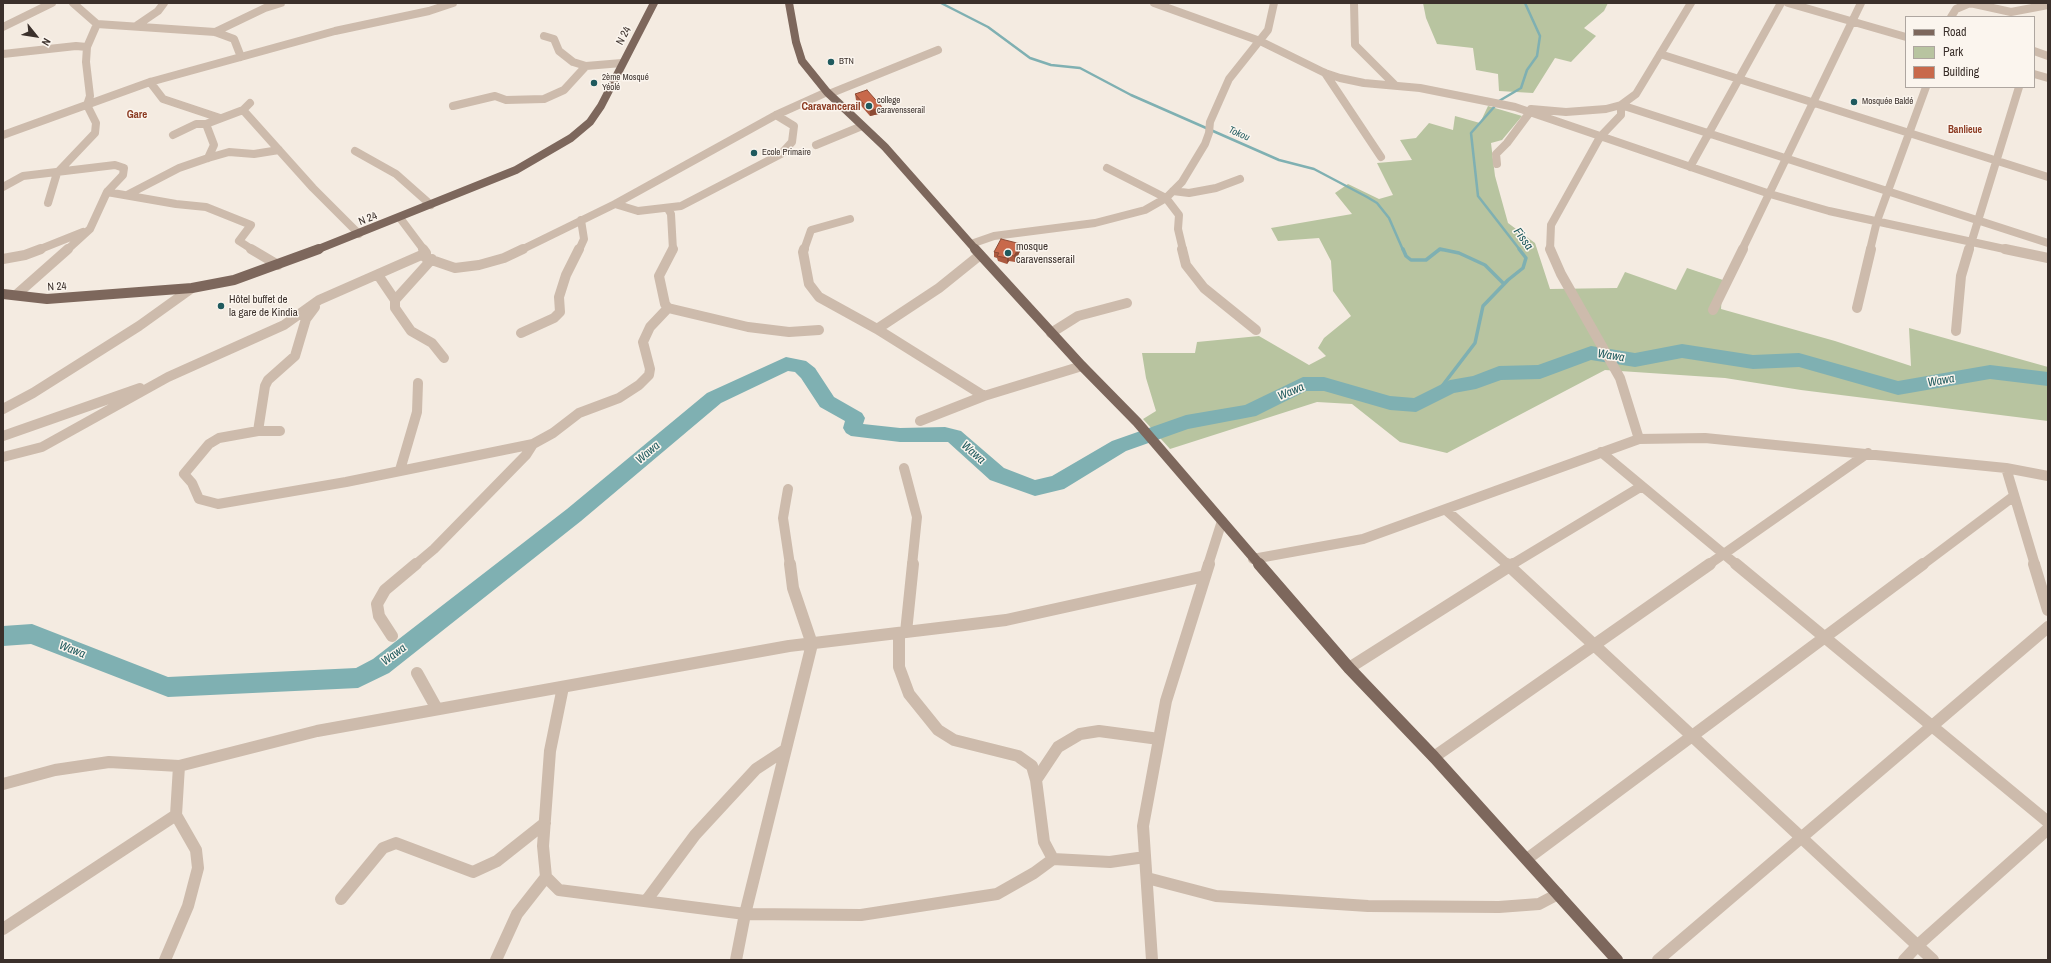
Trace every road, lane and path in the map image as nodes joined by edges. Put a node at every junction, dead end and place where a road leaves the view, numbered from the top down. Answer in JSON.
{"nodes":[{"id":1,"x":52,"y":3,"type":"edge"},
{"id":2,"x":73,"y":3,"type":"edge"},
{"id":3,"x":164,"y":3,"type":"edge"},
{"id":4,"x":281,"y":3,"type":"edge"},
{"id":5,"x":453,"y":3,"type":"edge"},
{"id":6,"x":654,"y":3,"type":"edge"},
{"id":7,"x":789,"y":3,"type":"edge"},
{"id":8,"x":1154,"y":3,"type":"edge"},
{"id":9,"x":1274,"y":3,"type":"edge"},
{"id":10,"x":1354,"y":3,"type":"edge"},
{"id":11,"x":1691,"y":3,"type":"edge"},
{"id":12,"x":1781,"y":3,"type":"edge"},
{"id":13,"x":1788,"y":3,"type":"edge"},
{"id":14,"x":1861,"y":3,"type":"edge"},
{"id":15,"x":2048,"y":5,"type":"edge"},
{"id":16,"x":263,"y":6,"type":"edge"},
{"id":17,"x":1952,"y":16,"type":"edge"},
{"id":18,"x":1853,"y":22,"type":"junction"},
{"id":19,"x":97,"y":24,"type":"junction"},
{"id":20,"x":136,"y":26,"type":"junction"},
{"id":21,"x":3,"y":27,"type":"edge"},
{"id":22,"x":215,"y":32,"type":"junction"},
{"id":23,"x":544,"y":36,"type":"dead end"},
{"id":24,"x":1905,"y":37,"type":"edge"},
{"id":25,"x":1260,"y":41,"type":"junction"},
{"id":26,"x":87,"y":48,"type":"junction"},
{"id":27,"x":938,"y":50,"type":"dead end"},
{"id":28,"x":2035,"y":51,"type":"edge"},
{"id":29,"x":3,"y":54,"type":"edge"},
{"id":30,"x":1660,"y":54,"type":"junction"},
{"id":31,"x":2048,"y":56,"type":"edge"},
{"id":32,"x":241,"y":57,"type":"junction"},
{"id":33,"x":622,"y":63,"type":"junction"},
{"id":34,"x":586,"y":66,"type":"junction"},
{"id":35,"x":1325,"y":73,"type":"junction"},
{"id":36,"x":2035,"y":74,"type":"edge"},
{"id":37,"x":2048,"y":78,"type":"edge"},
{"id":38,"x":1739,"y":79,"type":"junction"},
{"id":39,"x":150,"y":82,"type":"junction"},
{"id":40,"x":1395,"y":85,"type":"junction"},
{"id":41,"x":1926,"y":88,"type":"edge"},
{"id":42,"x":2019,"y":88,"type":"edge"},
{"id":43,"x":828,"y":93,"type":"junction"},
{"id":44,"x":250,"y":102,"type":"dead end"},
{"id":45,"x":1814,"y":102,"type":"junction"},
{"id":46,"x":87,"y":105,"type":"junction"},
{"id":47,"x":1621,"y":105,"type":"junction"},
{"id":48,"x":453,"y":106,"type":"dead end"},
{"id":49,"x":1515,"y":107,"type":"junction"},
{"id":50,"x":243,"y":110,"type":"junction"},
{"id":51,"x":1530,"y":112,"type":"junction"},
{"id":52,"x":776,"y":115,"type":"junction"},
{"id":53,"x":220,"y":118,"type":"junction"},
{"id":54,"x":206,"y":124,"type":"junction"},
{"id":55,"x":862,"y":126,"type":"junction"},
{"id":56,"x":1910,"y":132,"type":"junction"},
{"id":57,"x":1710,"y":133,"type":"junction"},
{"id":58,"x":173,"y":135,"type":"dead end"},
{"id":59,"x":3,"y":136,"type":"edge"},
{"id":60,"x":1600,"y":137,"type":"junction"},
{"id":61,"x":816,"y":145,"type":"dead end"},
{"id":62,"x":279,"y":150,"type":"junction"},
{"id":63,"x":355,"y":151,"type":"dead end"},
{"id":64,"x":1381,"y":157,"type":"dead end"},
{"id":65,"x":208,"y":158,"type":"junction"},
{"id":66,"x":1787,"y":158,"type":"junction"},
{"id":67,"x":1996,"y":160,"type":"junction"},
{"id":68,"x":1497,"y":164,"type":"dead end"},
{"id":69,"x":1690,"y":167,"type":"junction"},
{"id":70,"x":1107,"y":168,"type":"dead end"},
{"id":71,"x":56,"y":172,"type":"junction"},
{"id":72,"x":2048,"y":177,"type":"edge"},
{"id":73,"x":1240,"y":179,"type":"dead end"},
{"id":74,"x":3,"y":187,"type":"edge"},
{"id":75,"x":1173,"y":191,"type":"junction"},
{"id":76,"x":1888,"y":191,"type":"junction"},
{"id":77,"x":107,"y":192,"type":"junction"},
{"id":78,"x":1770,"y":194,"type":"junction"},
{"id":79,"x":127,"y":195,"type":"junction"},
{"id":80,"x":1166,"y":198,"type":"junction"},
{"id":81,"x":48,"y":203,"type":"dead end"},
{"id":82,"x":615,"y":204,"type":"junction"},
{"id":83,"x":431,"y":205,"type":"junction"},
{"id":84,"x":668,"y":209,"type":"junction"},
{"id":85,"x":400,"y":218,"type":"junction"},
{"id":86,"x":850,"y":219,"type":"dead end"},
{"id":87,"x":581,"y":220,"type":"junction"},
{"id":88,"x":1978,"y":220,"type":"junction"},
{"id":89,"x":1877,"y":221,"type":"junction"},
{"id":90,"x":90,"y":229,"type":"junction"},
{"id":91,"x":359,"y":234,"type":"junction"},
{"id":92,"x":1971,"y":243,"type":"junction"},
{"id":93,"x":2048,"y":243,"type":"edge"},
{"id":94,"x":971,"y":244,"type":"junction"},
{"id":95,"x":980,"y":255,"type":"junction"},
{"id":96,"x":429,"y":256,"type":"junction"},
{"id":97,"x":2048,"y":258,"type":"edge"},
{"id":98,"x":3,"y":259,"type":"edge"},
{"id":99,"x":278,"y":265,"type":"junction"},
{"id":100,"x":378,"y":275,"type":"junction"},
{"id":101,"x":192,"y":288,"type":"junction"},
{"id":102,"x":3,"y":294,"type":"edge"},
{"id":103,"x":16,"y":295,"type":"junction"},
{"id":104,"x":319,"y":300,"type":"junction"},
{"id":105,"x":395,"y":300,"type":"junction"},
{"id":106,"x":1127,"y":304,"type":"dead end"},
{"id":107,"x":668,"y":308,"type":"junction"},
{"id":108,"x":1857,"y":308,"type":"dead end"},
{"id":109,"x":1713,"y":310,"type":"dead end"},
{"id":110,"x":877,"y":329,"type":"junction"},
{"id":111,"x":819,"y":330,"type":"dead end"},
{"id":112,"x":1256,"y":330,"type":"dead end"},
{"id":113,"x":1956,"y":331,"type":"dead end"},
{"id":114,"x":521,"y":333,"type":"dead end"},
{"id":115,"x":1051,"y":333,"type":"junction"},
{"id":116,"x":444,"y":358,"type":"dead end"},
{"id":117,"x":1082,"y":366,"type":"junction"},
{"id":118,"x":168,"y":377,"type":"junction"},
{"id":119,"x":418,"y":383,"type":"dead end"},
{"id":120,"x":984,"y":396,"type":"junction"},
{"id":121,"x":3,"y":409,"type":"edge"},
{"id":122,"x":920,"y":421,"type":"dead end"},
{"id":123,"x":258,"y":431,"type":"junction"},
{"id":124,"x":280,"y":431,"type":"dead end"},
{"id":125,"x":3,"y":436,"type":"edge"},
{"id":126,"x":1639,"y":439,"type":"junction"},
{"id":127,"x":533,"y":444,"type":"junction"},
{"id":128,"x":1601,"y":452,"type":"junction"},
{"id":129,"x":1868,"y":453,"type":"junction"},
{"id":130,"x":3,"y":457,"type":"edge"},
{"id":131,"x":904,"y":468,"type":"dead end"},
{"id":132,"x":2006,"y":468,"type":"junction"},
{"id":133,"x":400,"y":470,"type":"junction"},
{"id":134,"x":2048,"y":476,"type":"edge"},
{"id":135,"x":1642,"y":486,"type":"junction"},
{"id":136,"x":788,"y":489,"type":"dead end"},
{"id":137,"x":2014,"y":496,"type":"junction"},
{"id":138,"x":1446,"y":510,"type":"junction"},
{"id":139,"x":1222,"y":521,"type":"junction"},
{"id":140,"x":1724,"y":554,"type":"junction"},
{"id":141,"x":1253,"y":559,"type":"junction"},
{"id":142,"x":1509,"y":566,"type":"junction"},
{"id":143,"x":1205,"y":576,"type":"junction"},
{"id":144,"x":2048,"y":610,"type":"edge"},
{"id":145,"x":2048,"y":627,"type":"edge"},
{"id":146,"x":902,"y":632,"type":"junction"},
{"id":147,"x":392,"y":636,"type":"dead end"},
{"id":148,"x":1825,"y":637,"type":"junction"},
{"id":149,"x":812,"y":644,"type":"junction"},
{"id":150,"x":1594,"y":645,"type":"junction"},
{"id":151,"x":1349,"y":668,"type":"junction"},
{"id":152,"x":417,"y":673,"type":"dead end"},
{"id":153,"x":563,"y":686,"type":"junction"},
{"id":154,"x":437,"y":709,"type":"junction"},
{"id":155,"x":1932,"y":726,"type":"junction"},
{"id":156,"x":1692,"y":736,"type":"junction"},
{"id":157,"x":1159,"y":739,"type":"junction"},
{"id":158,"x":785,"y":750,"type":"junction"},
{"id":159,"x":1434,"y":756,"type":"junction"},
{"id":160,"x":179,"y":766,"type":"junction"},
{"id":161,"x":1036,"y":780,"type":"junction"},
{"id":162,"x":3,"y":784,"type":"edge"},
{"id":163,"x":176,"y":815,"type":"junction"},
{"id":164,"x":2048,"y":822,"type":"edge"},
{"id":165,"x":545,"y":823,"type":"junction"},
{"id":166,"x":2048,"y":829,"type":"edge"},
{"id":167,"x":1801,"y":838,"type":"junction"},
{"id":168,"x":1145,"y":857,"type":"junction"},
{"id":169,"x":1053,"y":859,"type":"junction"},
{"id":170,"x":1527,"y":859,"type":"junction"},
{"id":171,"x":546,"y":877,"type":"junction"},
{"id":172,"x":1147,"y":878,"type":"junction"},
{"id":173,"x":1558,"y":894,"type":"junction"},
{"id":174,"x":341,"y":899,"type":"dead end"},
{"id":175,"x":646,"y":901,"type":"junction"},
{"id":176,"x":745,"y":914,"type":"junction"},
{"id":177,"x":3,"y":929,"type":"edge"},
{"id":178,"x":1918,"y":945,"type":"junction"},
{"id":179,"x":165,"y":960,"type":"edge"},
{"id":180,"x":496,"y":960,"type":"edge"},
{"id":181,"x":736,"y":960,"type":"edge"},
{"id":182,"x":1152,"y":960,"type":"edge"},
{"id":183,"x":1617,"y":960,"type":"edge"},
{"id":184,"x":1658,"y":960,"type":"edge"},
{"id":185,"x":1904,"y":960,"type":"edge"},
{"id":186,"x":1933,"y":960,"type":"edge"}],
"edges":[{"from":1,"to":21,"type":"street"},
{"from":2,"to":19,"type":"street"},
{"from":3,"to":20,"type":"street"},
{"from":4,"to":16,"type":"street"},
{"from":5,"to":32,"type":"street"},
{"from":6,"to":33,"type":"main road","name":"N 24"},
{"from":7,"to":43,"type":"main road"},
{"from":8,"to":25,"type":"street"},
{"from":9,"to":25,"type":"street"},
{"from":10,"to":40,"type":"street"},
{"from":11,"to":30,"type":"street"},
{"from":12,"to":38,"type":"street"},
{"from":13,"to":18,"type":"street"},
{"from":14,"to":18,"type":"street"},
{"from":15,"to":17,"type":"street"},
{"from":16,"to":22,"type":"street"},
{"from":18,"to":24,"type":"street"},
{"from":18,"to":45,"type":"street"},
{"from":19,"to":20,"type":"street"},
{"from":19,"to":26,"type":"street"},
{"from":20,"to":22,"type":"street"},
{"from":22,"to":32,"type":"street"},
{"from":23,"to":34,"type":"street"},
{"from":25,"to":35,"type":"street"},
{"from":25,"to":75,"type":"street"},
{"from":26,"to":29,"type":"street"},
{"from":26,"to":46,"type":"street"},
{"from":27,"to":43,"type":"street"},
{"from":28,"to":31,"type":"street"},
{"from":30,"to":38,"type":"street"},
{"from":30,"to":47,"type":"street"},
{"from":32,"to":39,"type":"street"},
{"from":33,"to":34,"type":"street"},
{"from":33,"to":83,"type":"main road","name":"N 24"},
{"from":34,"to":48,"type":"street"},
{"from":35,"to":40,"type":"street"},
{"from":35,"to":64,"type":"street"},
{"from":36,"to":37,"type":"street"},
{"from":38,"to":45,"type":"street"},
{"from":38,"to":57,"type":"street"},
{"from":39,"to":46,"type":"street"},
{"from":39,"to":53,"type":"street"},
{"from":40,"to":49,"type":"street"},
{"from":41,"to":56,"type":"street"},
{"from":42,"to":67,"type":"street"},
{"from":43,"to":52,"type":"street"},
{"from":43,"to":55,"type":"main road"},
{"from":44,"to":50,"type":"street"},
{"from":45,"to":56,"type":"street"},
{"from":45,"to":66,"type":"street"},
{"from":46,"to":59,"type":"street"},
{"from":46,"to":71,"type":"street"},
{"from":47,"to":49,"type":"street"},
{"from":47,"to":57,"type":"street"},
{"from":47,"to":60,"type":"street"},
{"from":49,"to":51,"type":"street"},
{"from":50,"to":53,"type":"street"},
{"from":50,"to":62,"type":"street"},
{"from":51,"to":60,"type":"street"},
{"from":51,"to":68,"type":"street"},
{"from":52,"to":82,"type":"street"},
{"from":52,"to":84,"type":"street"},
{"from":53,"to":54,"type":"street"},
{"from":54,"to":58,"type":"street"},
{"from":54,"to":65,"type":"street"},
{"from":55,"to":61,"type":"street"},
{"from":55,"to":94,"type":"main road"},
{"from":56,"to":67,"type":"street"},
{"from":56,"to":76,"type":"street"},
{"from":57,"to":66,"type":"street"},
{"from":57,"to":69,"type":"street"},
{"from":60,"to":69,"type":"street"},
{"from":60,"to":126,"type":"street"},
{"from":62,"to":65,"type":"street"},
{"from":62,"to":91,"type":"street"},
{"from":63,"to":83,"type":"street"},
{"from":65,"to":79,"type":"street"},
{"from":66,"to":76,"type":"street"},
{"from":66,"to":78,"type":"street"},
{"from":67,"to":72,"type":"street"},
{"from":67,"to":88,"type":"street"},
{"from":69,"to":78,"type":"street"},
{"from":70,"to":80,"type":"street"},
{"from":71,"to":74,"type":"street"},
{"from":71,"to":77,"type":"street"},
{"from":71,"to":81,"type":"street"},
{"from":73,"to":75,"type":"street"},
{"from":75,"to":80,"type":"street"},
{"from":76,"to":88,"type":"street"},
{"from":76,"to":89,"type":"street"},
{"from":77,"to":79,"type":"street"},
{"from":77,"to":90,"type":"street"},
{"from":78,"to":89,"type":"street"},
{"from":78,"to":109,"type":"street"},
{"from":79,"to":99,"type":"street"},
{"from":80,"to":94,"type":"street"},
{"from":80,"to":112,"type":"street"},
{"from":82,"to":84,"type":"street"},
{"from":82,"to":87,"type":"street"},
{"from":83,"to":85,"type":"main road","name":"N 24"},
{"from":84,"to":107,"type":"street"},
{"from":85,"to":91,"type":"main road","name":"N 24"},
{"from":85,"to":96,"type":"street"},
{"from":86,"to":110,"type":"street"},
{"from":87,"to":96,"type":"street"},
{"from":87,"to":114,"type":"street"},
{"from":88,"to":92,"type":"street"},
{"from":88,"to":93,"type":"street"},
{"from":89,"to":92,"type":"street"},
{"from":89,"to":108,"type":"street"},
{"from":90,"to":98,"type":"street"},
{"from":90,"to":103,"type":"street"},
{"from":91,"to":99,"type":"main road","name":"N 24"},
{"from":92,"to":97,"type":"street"},
{"from":92,"to":113,"type":"street"},
{"from":94,"to":95,"type":"main road"},
{"from":95,"to":110,"type":"street"},
{"from":95,"to":115,"type":"main road"},
{"from":96,"to":100,"type":"street"},
{"from":96,"to":105,"type":"street"},
{"from":99,"to":101,"type":"main road","name":"N 24"},
{"from":100,"to":104,"type":"street"},
{"from":100,"to":105,"type":"street"},
{"from":101,"to":103,"type":"main road","name":"N 24"},
{"from":101,"to":121,"type":"street"},
{"from":102,"to":103,"type":"main road","name":"N 24"},
{"from":104,"to":118,"type":"street"},
{"from":104,"to":123,"type":"street"},
{"from":105,"to":116,"type":"street"},
{"from":106,"to":115,"type":"street"},
{"from":107,"to":111,"type":"street"},
{"from":107,"to":127,"type":"street"},
{"from":110,"to":120,"type":"street"},
{"from":115,"to":117,"type":"main road"},
{"from":117,"to":120,"type":"street"},
{"from":117,"to":139,"type":"main road"},
{"from":118,"to":125,"type":"street"},
{"from":118,"to":130,"type":"street"},
{"from":119,"to":133,"type":"street"},
{"from":120,"to":122,"type":"street"},
{"from":123,"to":124,"type":"street"},
{"from":123,"to":133,"type":"street"},
{"from":126,"to":128,"type":"street"},
{"from":126,"to":129,"type":"street"},
{"from":127,"to":133,"type":"street"},
{"from":127,"to":147,"type":"street"},
{"from":128,"to":135,"type":"street"},
{"from":128,"to":138,"type":"street"},
{"from":129,"to":132,"type":"street"},
{"from":129,"to":140,"type":"street"},
{"from":131,"to":146,"type":"street"},
{"from":132,"to":134,"type":"street"},
{"from":132,"to":137,"type":"street"},
{"from":135,"to":140,"type":"street"},
{"from":135,"to":142,"type":"street"},
{"from":136,"to":149,"type":"street"},
{"from":137,"to":144,"type":"street"},
{"from":137,"to":148,"type":"street"},
{"from":138,"to":141,"type":"street"},
{"from":138,"to":142,"type":"street"},
{"from":139,"to":141,"type":"main road"},
{"from":139,"to":143,"type":"street"},
{"from":140,"to":148,"type":"street"},
{"from":140,"to":150,"type":"street"},
{"from":141,"to":151,"type":"main road"},
{"from":142,"to":150,"type":"street"},
{"from":142,"to":151,"type":"street"},
{"from":143,"to":146,"type":"street"},
{"from":143,"to":157,"type":"street"},
{"from":145,"to":155,"type":"street"},
{"from":146,"to":149,"type":"street"},
{"from":146,"to":161,"type":"street"},
{"from":148,"to":155,"type":"street"},
{"from":148,"to":156,"type":"street"},
{"from":149,"to":153,"type":"street"},
{"from":149,"to":158,"type":"street"},
{"from":150,"to":156,"type":"street"},
{"from":150,"to":159,"type":"street"},
{"from":151,"to":159,"type":"main road"},
{"from":152,"to":154,"type":"street"},
{"from":153,"to":154,"type":"street"},
{"from":153,"to":165,"type":"street"},
{"from":154,"to":160,"type":"street"},
{"from":155,"to":164,"type":"street"},
{"from":155,"to":167,"type":"street"},
{"from":156,"to":167,"type":"street"},
{"from":156,"to":170,"type":"street"},
{"from":157,"to":161,"type":"street"},
{"from":157,"to":168,"type":"street"},
{"from":158,"to":175,"type":"street"},
{"from":158,"to":176,"type":"street"},
{"from":159,"to":170,"type":"main road"},
{"from":160,"to":162,"type":"street"},
{"from":160,"to":163,"type":"street"},
{"from":161,"to":169,"type":"street"},
{"from":163,"to":177,"type":"street"},
{"from":163,"to":179,"type":"street"},
{"from":165,"to":171,"type":"street"},
{"from":165,"to":174,"type":"street"},
{"from":166,"to":178,"type":"street"},
{"from":167,"to":178,"type":"street"},
{"from":167,"to":184,"type":"street"},
{"from":168,"to":169,"type":"street"},
{"from":168,"to":172,"type":"street"},
{"from":169,"to":176,"type":"street"},
{"from":170,"to":173,"type":"main road"},
{"from":171,"to":175,"type":"street"},
{"from":171,"to":180,"type":"street"},
{"from":172,"to":173,"type":"street"},
{"from":172,"to":182,"type":"street"},
{"from":173,"to":183,"type":"main road"},
{"from":175,"to":176,"type":"street"},
{"from":176,"to":181,"type":"street"},
{"from":178,"to":185,"type":"street"},
{"from":178,"to":186,"type":"street"}]}
